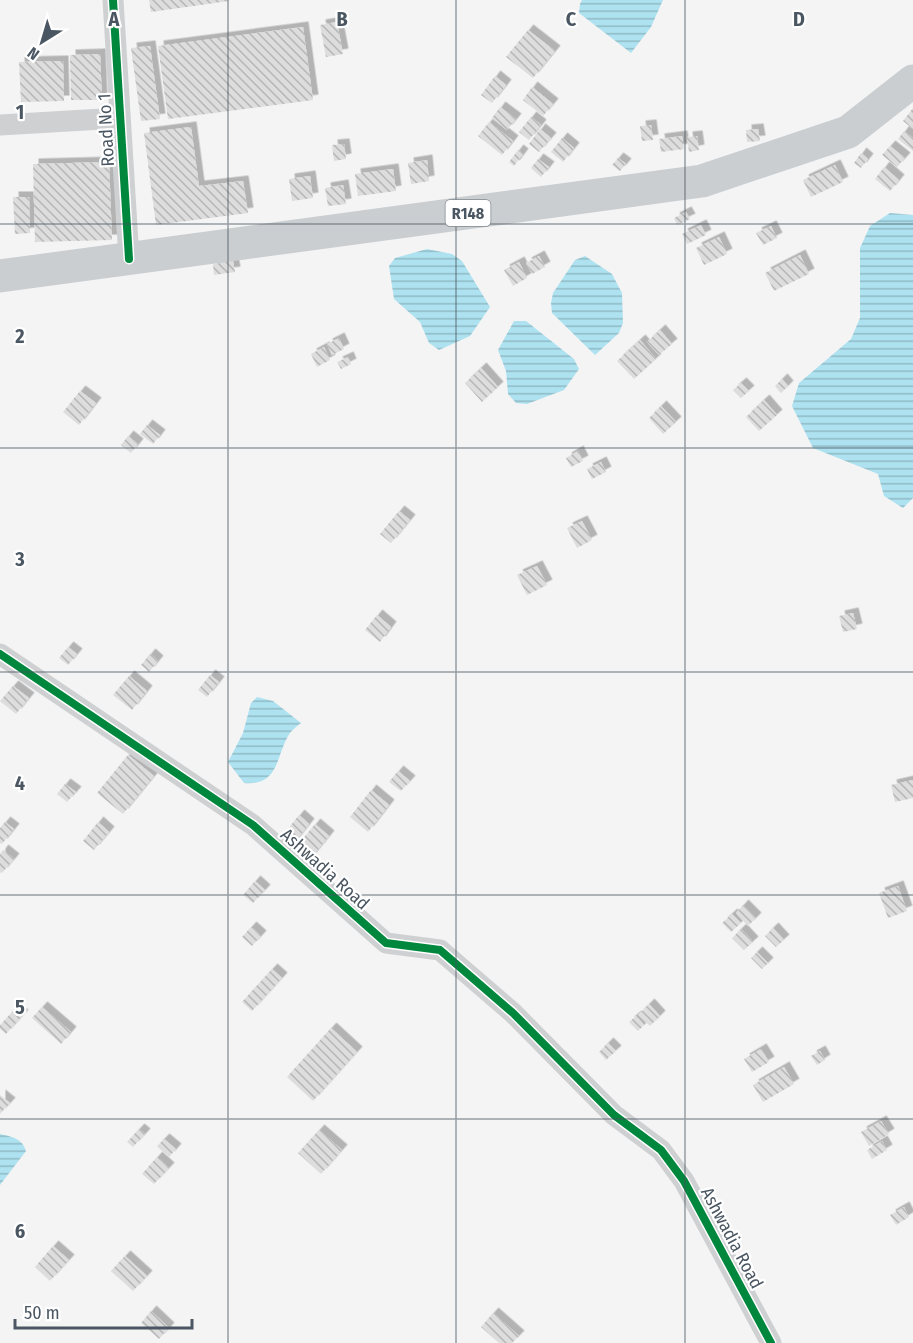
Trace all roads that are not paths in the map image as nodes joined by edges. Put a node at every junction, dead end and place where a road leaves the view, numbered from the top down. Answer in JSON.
{"nodes":[{"id":1,"x":113,"y":0,"type":"edge"},
{"id":2,"x":913,"y":81,"type":"edge"},
{"id":3,"x":120,"y":118,"type":"junction"},
{"id":4,"x":0,"y":125,"type":"edge"},
{"id":5,"x":129,"y":259,"type":"junction"},
{"id":6,"x":0,"y":276,"type":"edge"},
{"id":7,"x":0,"y":654,"type":"edge"},
{"id":8,"x":771,"y":1343,"type":"edge"}],
"edges":[{"from":1,"to":3,"type":"street","name":"Road No 1"},
{"from":2,"to":5,"type":"main road","number":"R148"},
{"from":3,"to":4,"type":"street"},
{"from":3,"to":5,"type":"street","name":"Road No 1"},
{"from":5,"to":6,"type":"main road","number":"R148"},
{"from":7,"to":8,"type":"street","name":"Ashwadia Road"}]}
